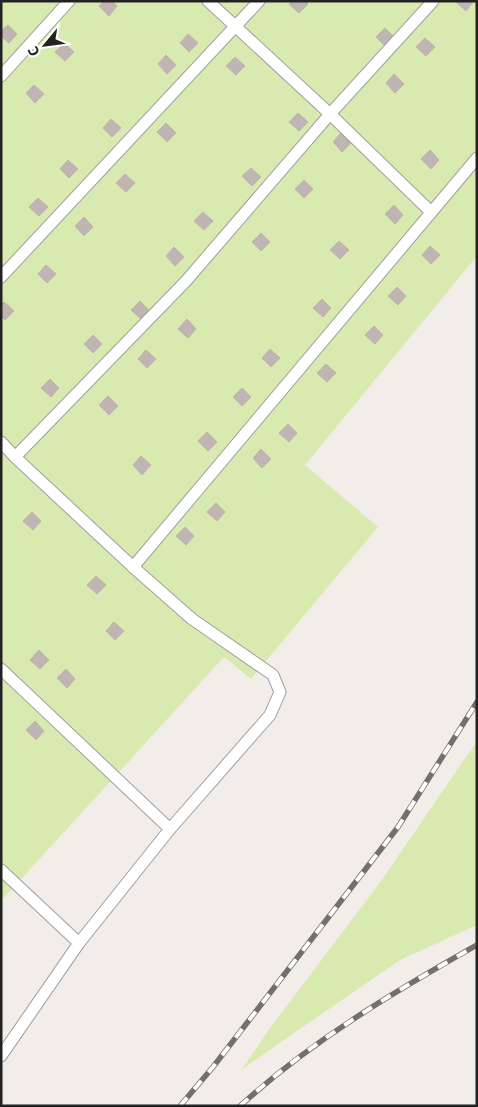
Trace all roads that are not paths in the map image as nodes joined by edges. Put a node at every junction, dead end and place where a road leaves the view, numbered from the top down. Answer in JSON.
{"nodes":[{"id":1,"x":69,"y":1,"type":"edge"},
{"id":2,"x":208,"y":1,"type":"edge"},
{"id":3,"x":259,"y":1,"type":"edge"},
{"id":4,"x":433,"y":1,"type":"edge"},
{"id":5,"x":236,"y":27,"type":"junction"},
{"id":6,"x":1,"y":76,"type":"edge"},
{"id":7,"x":330,"y":114,"type":"junction"},
{"id":8,"x":477,"y":158,"type":"edge"},
{"id":9,"x":431,"y":212,"type":"junction"},
{"id":10,"x":1,"y":277,"type":"edge"},
{"id":11,"x":1,"y":442,"type":"edge"},
{"id":12,"x":15,"y":458,"type":"junction"},
{"id":13,"x":133,"y":567,"type":"junction"},
{"id":14,"x":1,"y":669,"type":"edge"},
{"id":15,"x":170,"y":829,"type":"junction"},
{"id":16,"x":1,"y":870,"type":"edge"},
{"id":17,"x":79,"y":943,"type":"junction"},
{"id":18,"x":1,"y":1056,"type":"edge"}],
"edges":[{"from":1,"to":6,"type":"lane"},
{"from":2,"to":5,"type":"lane"},
{"from":3,"to":5,"type":"lane"},
{"from":4,"to":7,"type":"lane"},
{"from":5,"to":7,"type":"lane"},
{"from":5,"to":10,"type":"lane"},
{"from":7,"to":9,"type":"lane"},
{"from":7,"to":12,"type":"lane"},
{"from":8,"to":9,"type":"lane"},
{"from":9,"to":13,"type":"lane"},
{"from":11,"to":12,"type":"lane"},
{"from":12,"to":13,"type":"lane"},
{"from":13,"to":15,"type":"lane"},
{"from":14,"to":15,"type":"lane"},
{"from":15,"to":17,"type":"lane"},
{"from":16,"to":17,"type":"lane"},
{"from":17,"to":18,"type":"lane"}]}
